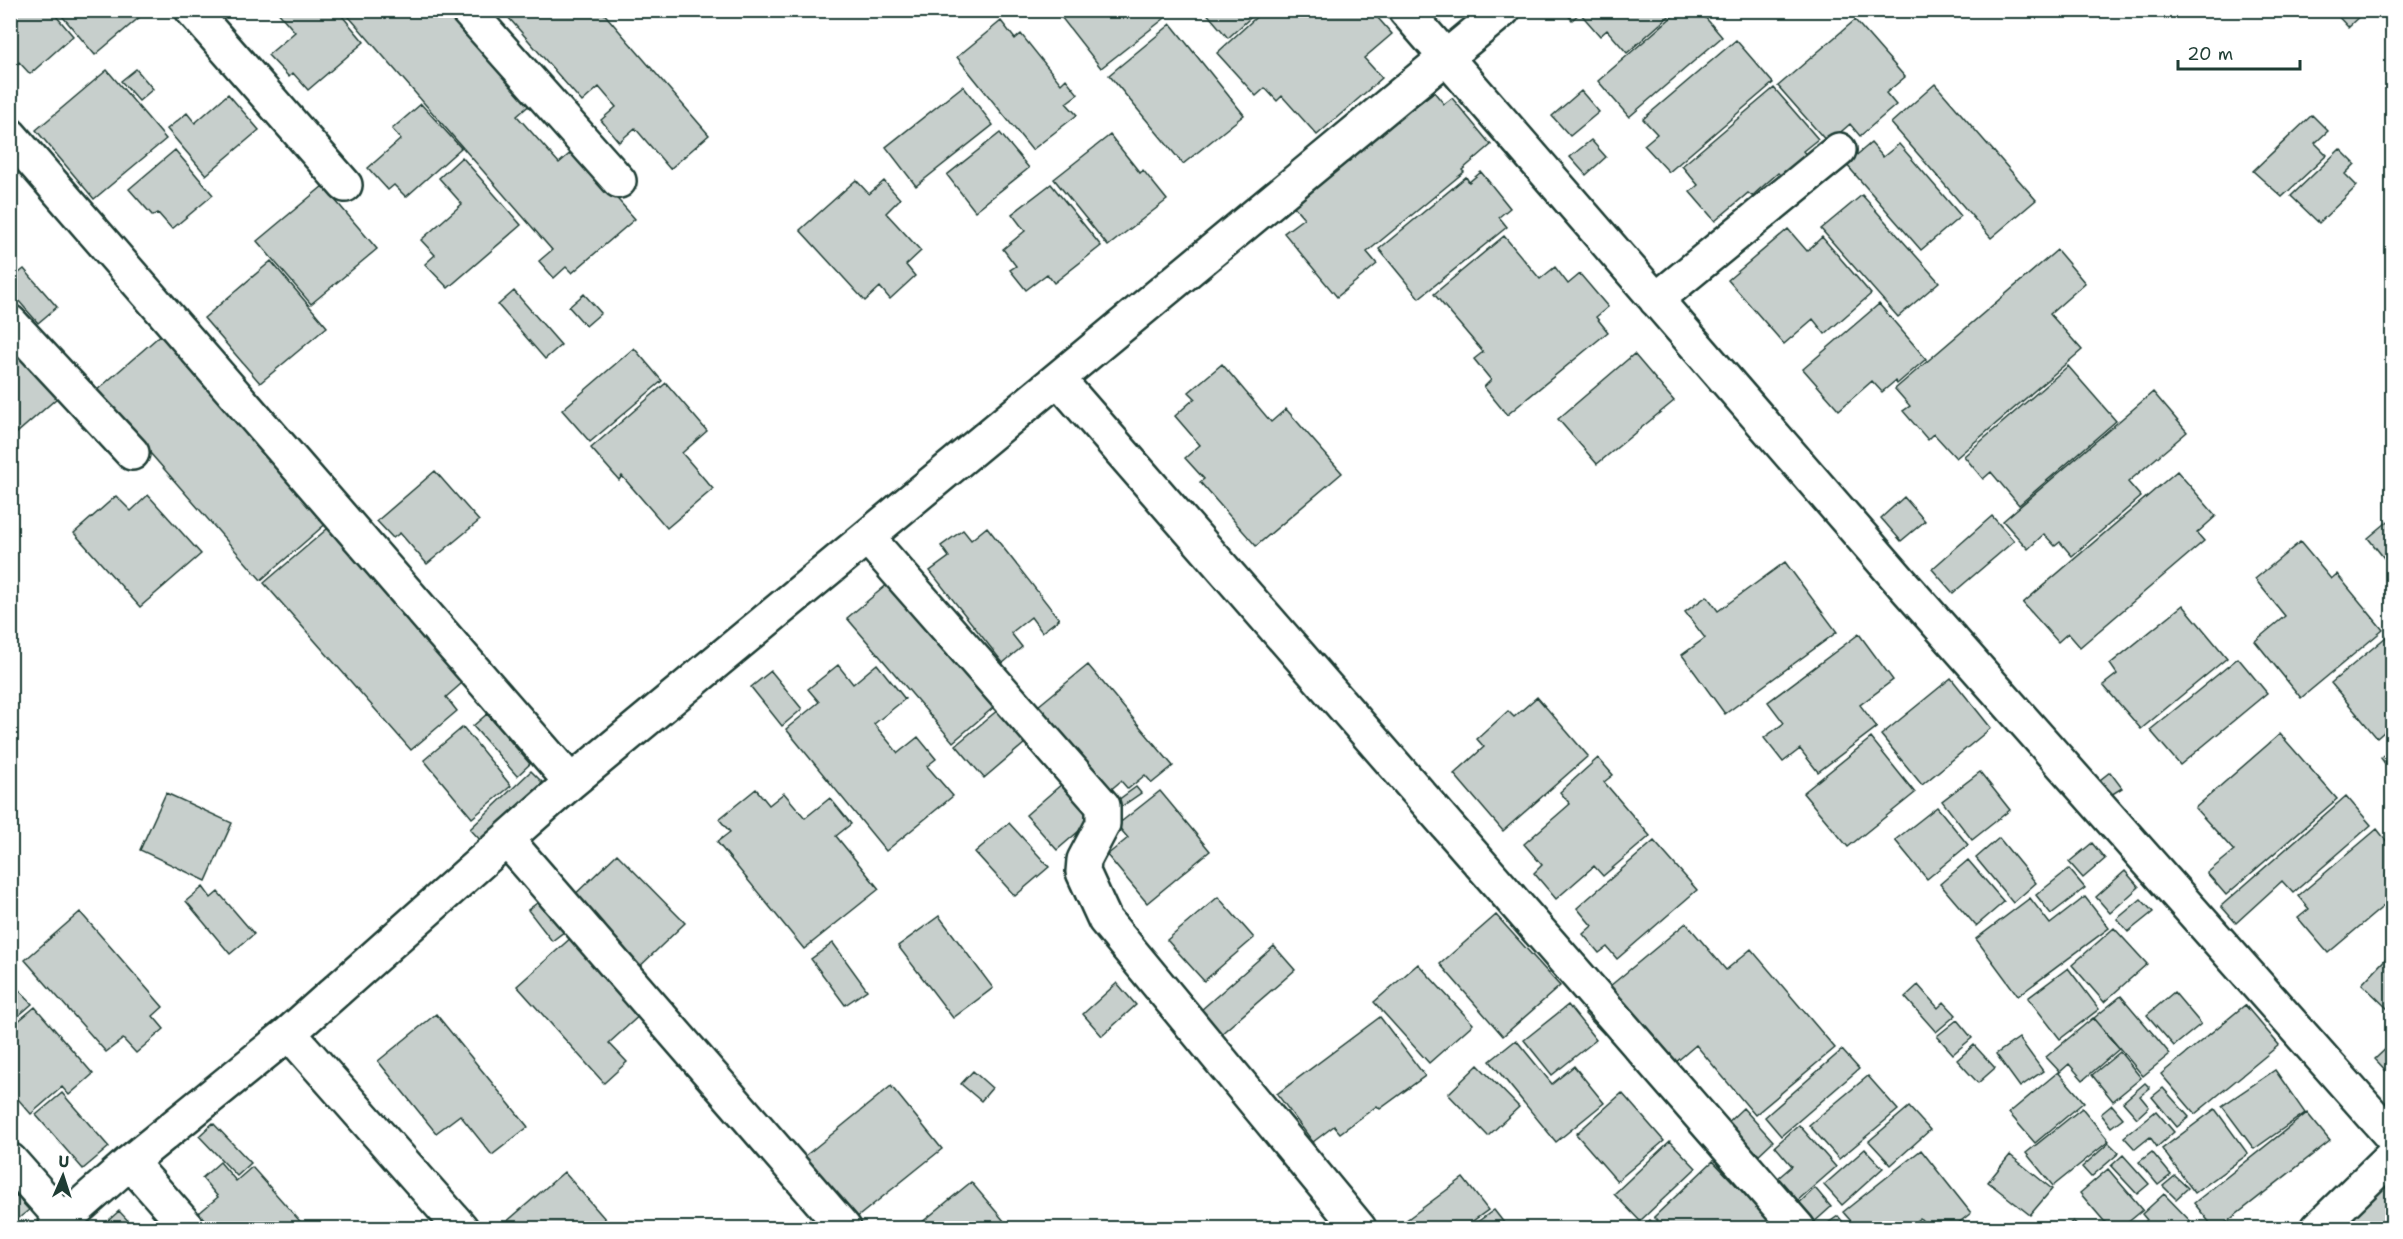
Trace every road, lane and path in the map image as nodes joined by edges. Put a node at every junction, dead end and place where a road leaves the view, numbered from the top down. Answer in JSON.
{"nodes":[{"id":1,"x":192,"y":10,"type":"edge"},
{"id":2,"x":467,"y":10,"type":"edge"},
{"id":3,"x":1405,"y":10,"type":"edge"},
{"id":4,"x":1503,"y":10,"type":"edge"},
{"id":5,"x":1446,"y":59,"type":"junction"},
{"id":6,"x":10,"y":135,"type":"edge"},
{"id":7,"x":1839,"y":150,"type":"dead end"},
{"id":8,"x":619,"y":181,"type":"dead end"},
{"id":9,"x":345,"y":185,"type":"dead end"},
{"id":10,"x":1656,"y":300,"type":"junction"},
{"id":11,"x":10,"y":322,"type":"edge"},
{"id":12,"x":1058,"y":379,"type":"junction"},
{"id":13,"x":132,"y":453,"type":"dead end"},
{"id":14,"x":868,"y":538,"type":"junction"},
{"id":15,"x":571,"y":782,"type":"junction"},
{"id":16,"x":507,"y":840,"type":"junction"},
{"id":17,"x":289,"y":1032,"type":"junction"},
{"id":18,"x":2392,"y":1137,"type":"edge"},
{"id":19,"x":2392,"y":1156,"type":"edge"},
{"id":20,"x":10,"y":1160,"type":"edge"},
{"id":21,"x":129,"y":1162,"type":"junction"},
{"id":22,"x":59,"y":1225,"type":"edge"},
{"id":23,"x":188,"y":1228,"type":"edge"},
{"id":24,"x":461,"y":1228,"type":"edge"},
{"id":25,"x":844,"y":1228,"type":"edge"},
{"id":26,"x":1359,"y":1228,"type":"edge"},
{"id":27,"x":1798,"y":1228,"type":"edge"},
{"id":28,"x":2318,"y":1228,"type":"edge"}],
"edges":[{"from":1,"to":9,"type":"street"},
{"from":2,"to":8,"type":"street"},
{"from":3,"to":5,"type":"street"},
{"from":4,"to":5,"type":"street"},
{"from":5,"to":10,"type":"street"},
{"from":5,"to":12,"type":"street"},
{"from":6,"to":15,"type":"street"},
{"from":7,"to":10,"type":"street"},
{"from":10,"to":18,"type":"street"},
{"from":11,"to":13,"type":"street"},
{"from":12,"to":14,"type":"street"},
{"from":12,"to":27,"type":"street"},
{"from":14,"to":15,"type":"street"},
{"from":14,"to":26,"type":"street"},
{"from":15,"to":16,"type":"street"},
{"from":16,"to":17,"type":"street"},
{"from":16,"to":25,"type":"street"},
{"from":17,"to":21,"type":"street"},
{"from":17,"to":24,"type":"street"},
{"from":19,"to":28,"type":"street"},
{"from":20,"to":22,"type":"street"},
{"from":21,"to":22,"type":"street"},
{"from":21,"to":23,"type":"street"}]}
